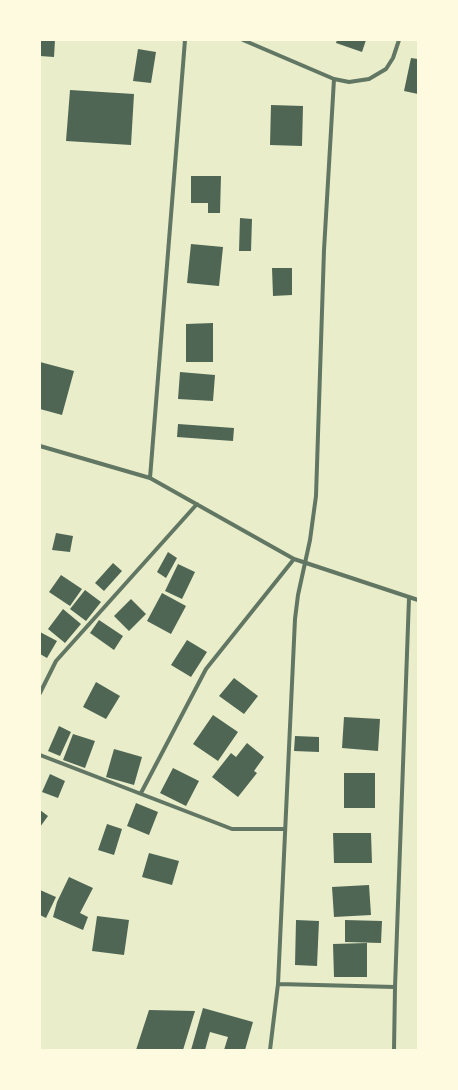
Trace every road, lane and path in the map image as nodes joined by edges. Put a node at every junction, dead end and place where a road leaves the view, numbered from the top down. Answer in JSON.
{"nodes":[{"id":1,"x":185,"y":40,"type":"edge"},
{"id":2,"x":243,"y":40,"type":"edge"},
{"id":3,"x":399,"y":40,"type":"edge"},
{"id":4,"x":334,"y":79,"type":"junction"},
{"id":5,"x":40,"y":446,"type":"edge"},
{"id":6,"x":150,"y":478,"type":"junction"},
{"id":7,"x":197,"y":504,"type":"junction"},
{"id":8,"x":294,"y":559,"type":"junction"},
{"id":9,"x":306,"y":562,"type":"junction"},
{"id":10,"x":409,"y":598,"type":"junction"},
{"id":11,"x":418,"y":600,"type":"edge"},
{"id":12,"x":40,"y":693,"type":"edge"},
{"id":13,"x":40,"y":755,"type":"edge"},
{"id":14,"x":141,"y":793,"type":"junction"},
{"id":15,"x":285,"y":828,"type":"junction"},
{"id":16,"x":278,"y":984,"type":"junction"},
{"id":17,"x":395,"y":987,"type":"junction"},
{"id":18,"x":270,"y":1050,"type":"edge"},
{"id":19,"x":394,"y":1050,"type":"edge"}],
"edges":[{"from":1,"to":6,"type":"street"},
{"from":2,"to":4,"type":"street"},
{"from":3,"to":4,"type":"street"},
{"from":4,"to":9,"type":"street"},
{"from":5,"to":6,"type":"street"},
{"from":6,"to":7,"type":"street"},
{"from":7,"to":8,"type":"street"},
{"from":7,"to":12,"type":"street"},
{"from":8,"to":9,"type":"street"},
{"from":8,"to":14,"type":"street"},
{"from":9,"to":10,"type":"street"},
{"from":9,"to":15,"type":"street"},
{"from":10,"to":11,"type":"street"},
{"from":10,"to":17,"type":"street"},
{"from":13,"to":14,"type":"street"},
{"from":14,"to":15,"type":"street"},
{"from":15,"to":16,"type":"street"},
{"from":16,"to":17,"type":"street"},
{"from":16,"to":18,"type":"street"},
{"from":17,"to":19,"type":"street"}]}
